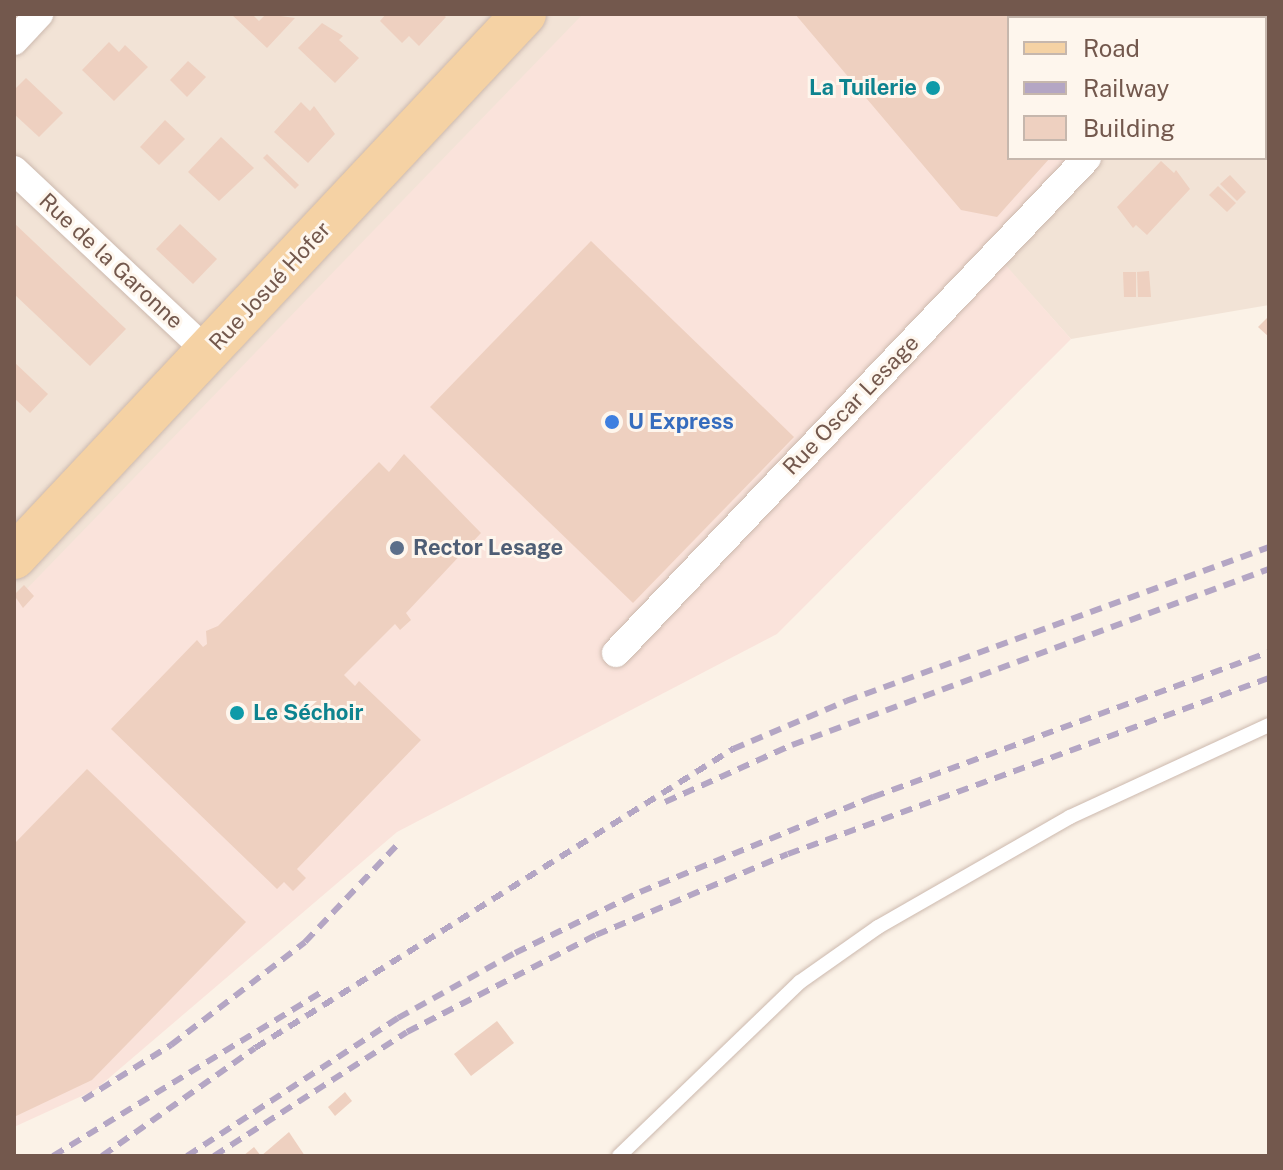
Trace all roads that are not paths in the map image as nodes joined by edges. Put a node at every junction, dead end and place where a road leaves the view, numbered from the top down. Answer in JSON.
{"nodes":[{"id":1,"x":39,"y":14,"type":"edge"},
{"id":2,"x":524,"y":14,"type":"edge"},
{"id":3,"x":14,"y":41,"type":"edge"},
{"id":4,"x":1085,"y":160,"type":"edge"},
{"id":5,"x":14,"y":170,"type":"edge"},
{"id":6,"x":208,"y":352,"type":"junction"},
{"id":7,"x":15,"y":555,"type":"edge"},
{"id":8,"x":616,"y":653,"type":"dead end"},
{"id":9,"x":1269,"y":725,"type":"edge"},
{"id":10,"x":619,"y":1156,"type":"edge"}],
"edges":[{"from":1,"to":3,"type":"street"},
{"from":2,"to":6,"type":"main road","name":"Rue Josué Hofer"},
{"from":4,"to":8,"type":"street","name":"Rue Oscar Lesage"},
{"from":5,"to":6,"type":"street","name":"Rue de la Garonne"},
{"from":6,"to":7,"type":"main road","name":"Rue Josué Hofer"},
{"from":9,"to":10,"type":"lane"}]}
